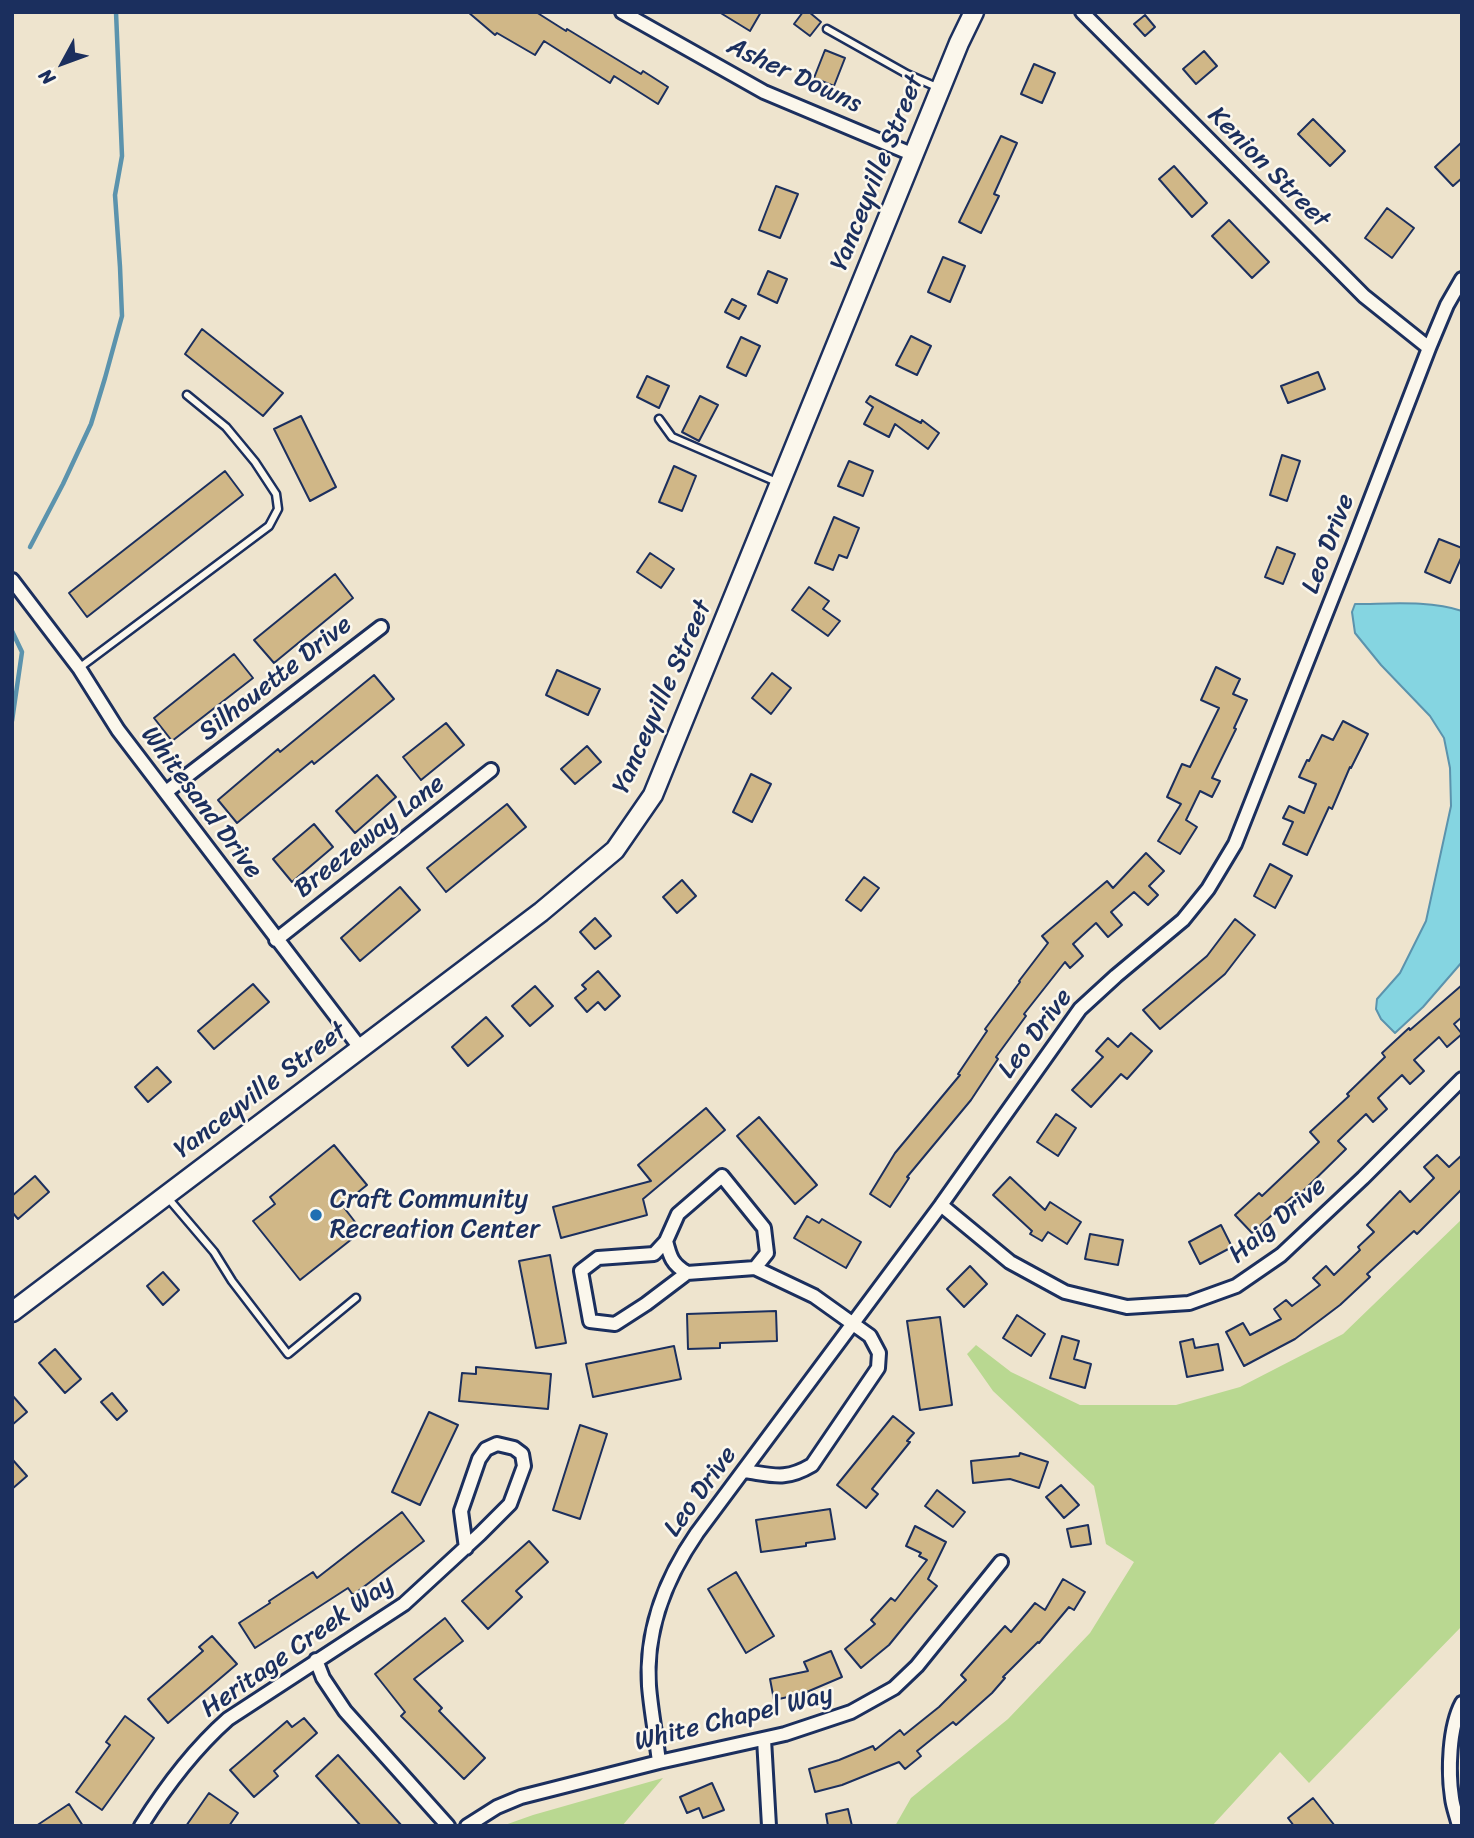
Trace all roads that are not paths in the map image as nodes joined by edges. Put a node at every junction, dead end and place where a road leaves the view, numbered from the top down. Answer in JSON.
{"nodes":[{"id":1,"x":622,"y":12,"type":"edge"},
{"id":2,"x":974,"y":12,"type":"edge"},
{"id":3,"x":1082,"y":12,"type":"edge"},
{"id":4,"x":827,"y":29,"type":"dead end"},
{"id":5,"x":940,"y":89,"type":"junction"},
{"id":6,"x":914,"y":155,"type":"junction"},
{"id":7,"x":1462,"y":279,"type":"edge"},
{"id":8,"x":1429,"y":348,"type":"junction"},
{"id":9,"x":187,"y":395,"type":"dead end"},
{"id":10,"x":659,"y":419,"type":"dead end"},
{"id":11,"x":781,"y":484,"type":"junction"},
{"id":12,"x":12,"y":580,"type":"edge"},
{"id":13,"x":381,"y":627,"type":"dead end"},
{"id":14,"x":79,"y":668,"type":"junction"},
{"id":15,"x":491,"y":770,"type":"dead end"},
{"id":16,"x":166,"y":792,"type":"junction"},
{"id":17,"x":276,"y":940,"type":"junction"},
{"id":18,"x":361,"y":1049,"type":"junction"},
{"id":19,"x":1462,"y":1079,"type":"edge"},
{"id":20,"x":166,"y":1196,"type":"junction"},
{"id":21,"x":941,"y":1205,"type":"junction"},
{"id":22,"x":666,"y":1241,"type":"junction"},
{"id":23,"x":755,"y":1268,"type":"junction"},
{"id":24,"x":687,"y":1273,"type":"junction"},
{"id":25,"x":356,"y":1298,"type":"dead end"},
{"id":26,"x":12,"y":1312,"type":"edge"},
{"id":27,"x":853,"y":1324,"type":"junction"},
{"id":28,"x":744,"y":1471,"type":"junction"},
{"id":29,"x":466,"y":1548,"type":"junction"},
{"id":30,"x":1000,"y":1562,"type":"dead end"},
{"id":31,"x":316,"y":1660,"type":"junction"},
{"id":32,"x":1462,"y":1703,"type":"edge"},
{"id":33,"x":764,"y":1739,"type":"junction"},
{"id":34,"x":659,"y":1762,"type":"junction"},
{"id":35,"x":141,"y":1826,"type":"edge"},
{"id":36,"x":448,"y":1826,"type":"edge"},
{"id":37,"x":467,"y":1826,"type":"edge"},
{"id":38,"x":769,"y":1826,"type":"edge"},
{"id":39,"x":1459,"y":1826,"type":"edge"}],
"edges":[{"from":1,"to":6,"type":"street","name":"Asher Downs"},
{"from":2,"to":5,"type":"main road","name":"Yanceyville Street"},
{"from":3,"to":8,"type":"street","name":"Kenion Street"},
{"from":4,"to":5,"type":"lane"},
{"from":5,"to":6,"type":"main road","name":"Yanceyville Street"},
{"from":6,"to":11,"type":"main road","name":"Yanceyville Street"},
{"from":7,"to":8,"type":"street","name":"Leo Drive"},
{"from":8,"to":21,"type":"street","name":"Leo Drive"},
{"from":9,"to":14,"type":"lane"},
{"from":10,"to":11,"type":"lane"},
{"from":11,"to":18,"type":"main road","name":"Yanceyville Street"},
{"from":12,"to":14,"type":"street","name":"Whitesand Drive"},
{"from":13,"to":16,"type":"street","name":"Silhouette Drive"},
{"from":14,"to":16,"type":"street","name":"Whitesand Drive"},
{"from":15,"to":17,"type":"street","name":"Breezeway Lane"},
{"from":16,"to":17,"type":"street","name":"Whitesand Drive"},
{"from":17,"to":18,"type":"street","name":"Whitesand Drive"},
{"from":18,"to":20,"type":"main road","name":"Yanceyville Street"},
{"from":19,"to":21,"type":"street","name":"Haig Drive"},
{"from":20,"to":25,"type":"lane"},
{"from":20,"to":26,"type":"main road","name":"Yanceyville Street"},
{"from":21,"to":27,"type":"street","name":"Leo Drive"},
{"from":22,"to":23,"type":"street"},
{"from":22,"to":24,"type":"street"},
{"from":22,"to":24,"type":"street"},
{"from":23,"to":24,"type":"street"},
{"from":23,"to":27,"type":"street"},
{"from":27,"to":28,"type":"street","name":"Leo Drive"},
{"from":27,"to":28,"type":"street"},
{"from":28,"to":34,"type":"street","name":"Leo Drive"},
{"from":29,"to":29,"type":"street","name":"Heritage Creek Way"},
{"from":29,"to":31,"type":"street","name":"Heritage Creek Way"},
{"from":30,"to":33,"type":"street","name":"White Chapel Way"},
{"from":31,"to":35,"type":"street","name":"Heritage Creek Way"},
{"from":31,"to":36,"type":"street"},
{"from":32,"to":39,"type":"street"},
{"from":33,"to":34,"type":"street","name":"White Chapel Way"},
{"from":33,"to":38,"type":"street"},
{"from":34,"to":37,"type":"street","name":"White Chapel Way"}]}
